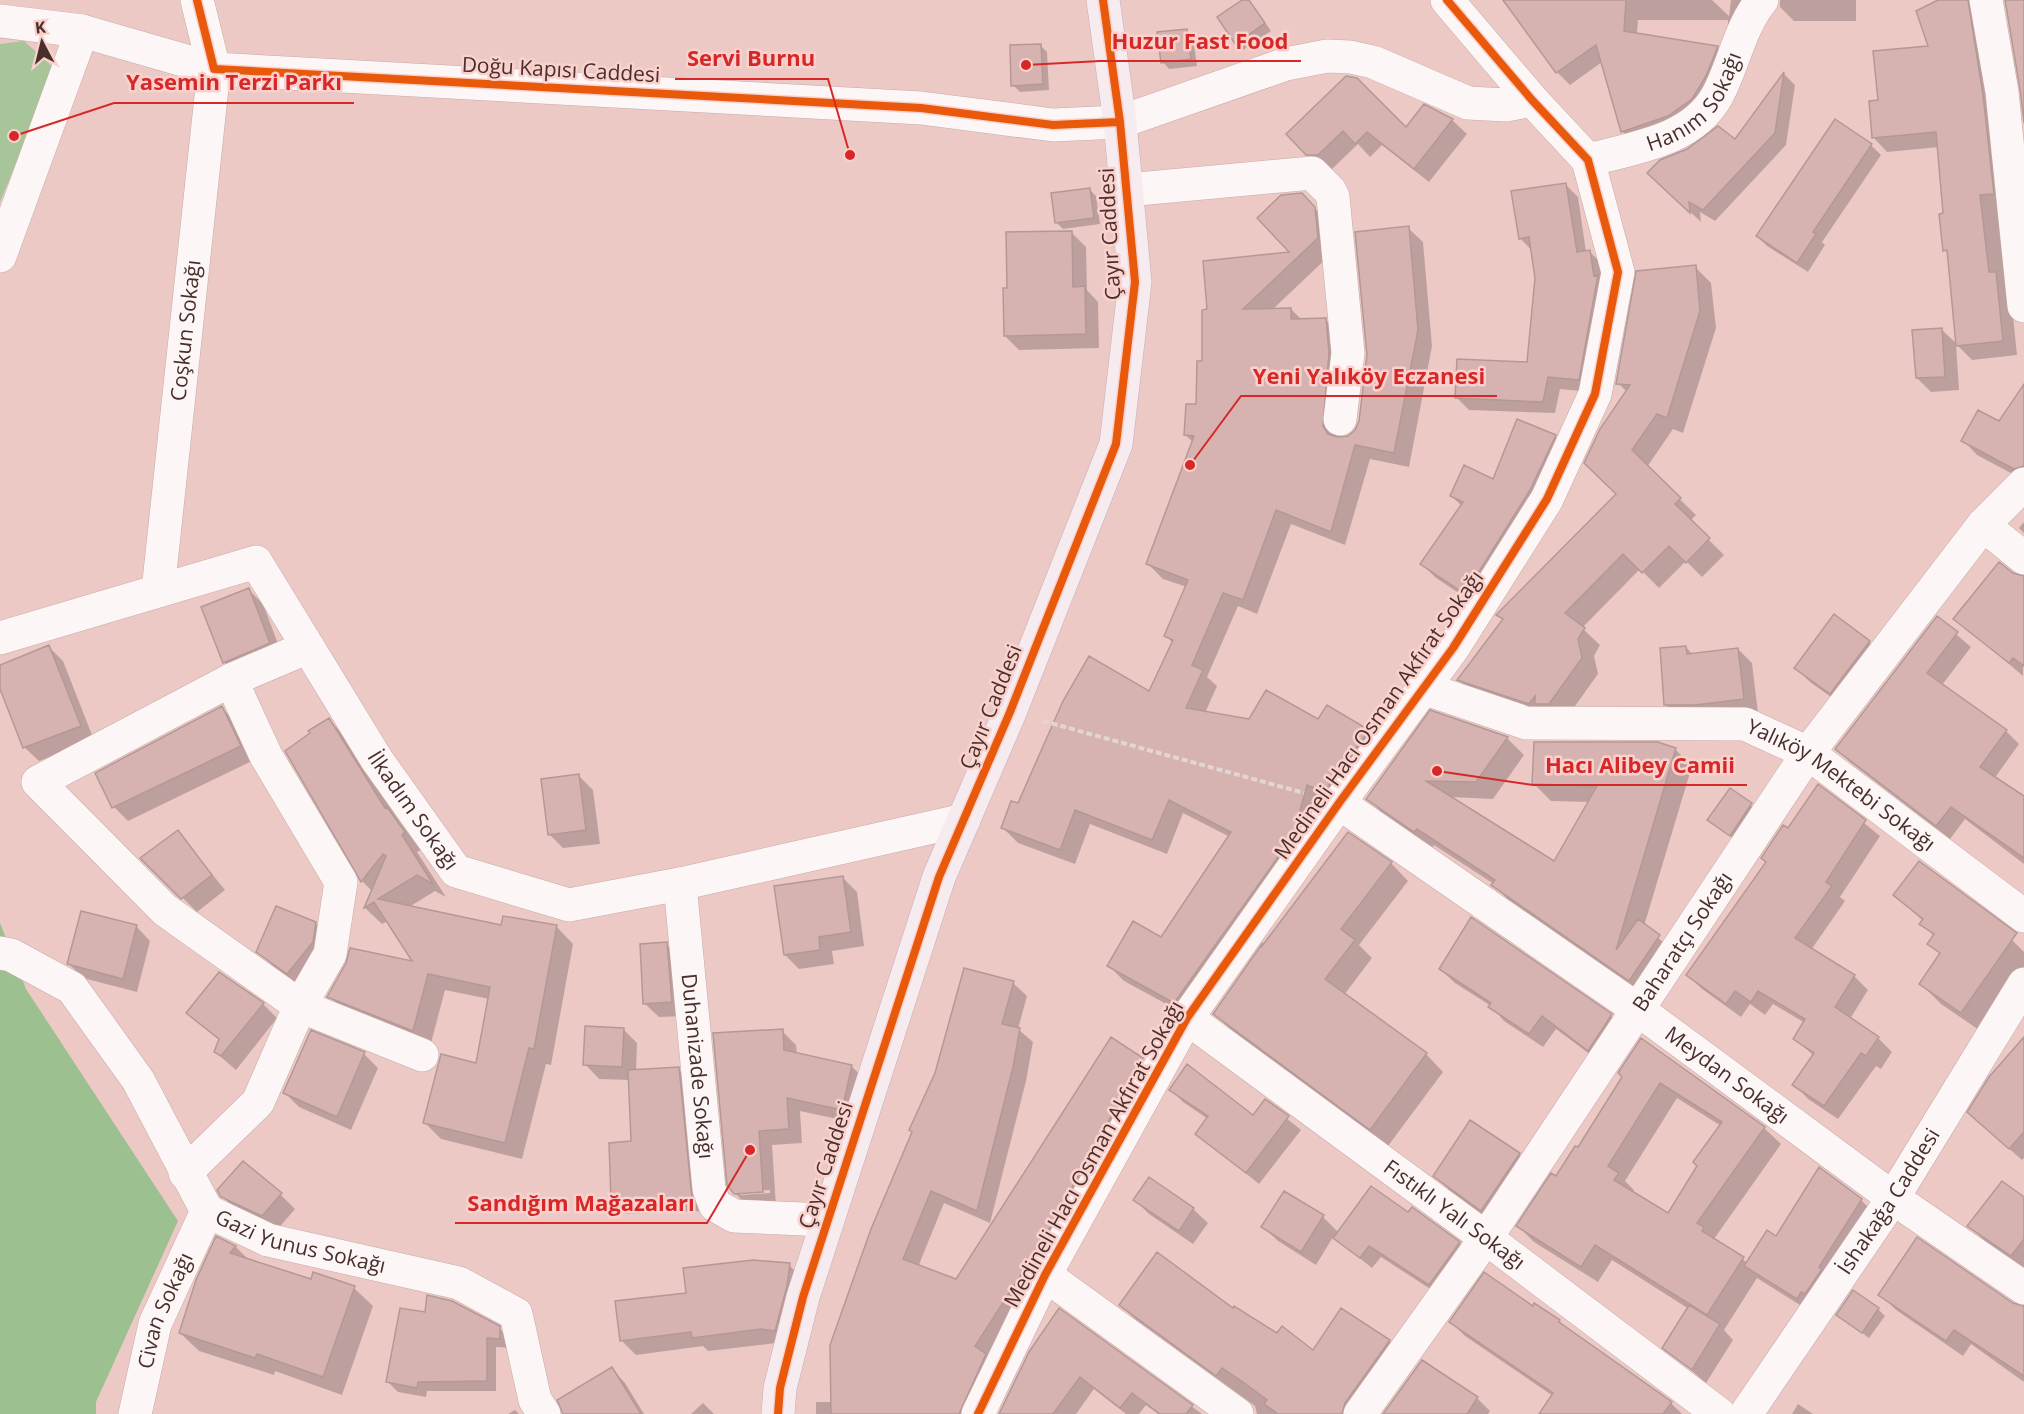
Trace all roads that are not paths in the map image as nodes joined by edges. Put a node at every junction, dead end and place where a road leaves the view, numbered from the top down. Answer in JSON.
{"nodes":[{"id":1,"x":197,"y":0,"type":"edge"},
{"id":2,"x":1103,"y":0,"type":"edge"},
{"id":3,"x":1447,"y":0,"type":"edge"},
{"id":4,"x":1762,"y":0,"type":"edge"},
{"id":5,"x":1986,"y":0,"type":"edge"},
{"id":6,"x":0,"y":21,"type":"edge"},
{"id":7,"x":82,"y":31,"type":"junction"},
{"id":8,"x":213,"y":69,"type":"junction"},
{"id":9,"x":2013,"y":90,"type":"edge"},
{"id":10,"x":1532,"y":100,"type":"junction"},
{"id":11,"x":1120,"y":122,"type":"junction"},
{"id":12,"x":1588,"y":159,"type":"junction"},
{"id":13,"x":1127,"y":190,"type":"junction"},
{"id":14,"x":0,"y":256,"type":"edge"},
{"id":15,"x":2023,"y":302,"type":"edge"},
{"id":16,"x":1340,"y":418,"type":"dead end"},
{"id":17,"x":2024,"y":484,"type":"edge"},
{"id":18,"x":1983,"y":525,"type":"junction"},
{"id":19,"x":2024,"y":558,"type":"edge"},
{"id":20,"x":158,"y":591,"type":"junction"},
{"id":21,"x":0,"y":638,"type":"edge"},
{"id":22,"x":308,"y":647,"type":"junction"},
{"id":23,"x":231,"y":680,"type":"junction"},
{"id":24,"x":1424,"y":688,"type":"junction"},
{"id":25,"x":1808,"y":753,"type":"junction"},
{"id":26,"x":1339,"y":803,"type":"junction"},
{"id":27,"x":964,"y":820,"type":"junction"},
{"id":28,"x":680,"y":884,"type":"junction"},
{"id":29,"x":2024,"y":916,"type":"edge"},
{"id":30,"x":0,"y":952,"type":"edge"},
{"id":31,"x":2024,"y":984,"type":"edge"},
{"id":32,"x":300,"y":1006,"type":"junction"},
{"id":33,"x":1637,"y":1009,"type":"junction"},
{"id":34,"x":1187,"y":1018,"type":"junction"},
{"id":35,"x":422,"y":1055,"type":"dead end"},
{"id":36,"x":185,"y":1173,"type":"junction"},
{"id":37,"x":1893,"y":1198,"type":"junction"},
{"id":38,"x":207,"y":1211,"type":"junction"},
{"id":39,"x":827,"y":1220,"type":"junction"},
{"id":40,"x":1486,"y":1238,"type":"junction"},
{"id":41,"x":1045,"y":1275,"type":"junction"},
{"id":42,"x":2024,"y":1288,"type":"edge"},
{"id":43,"x":135,"y":1414,"type":"edge"},
{"id":44,"x":544,"y":1414,"type":"edge"},
{"id":45,"x":778,"y":1414,"type":"edge"},
{"id":46,"x":978,"y":1414,"type":"edge"},
{"id":47,"x":1237,"y":1414,"type":"edge"},
{"id":48,"x":1360,"y":1414,"type":"edge"},
{"id":49,"x":1719,"y":1414,"type":"edge"},
{"id":50,"x":1746,"y":1414,"type":"edge"}],
"edges":[{"from":1,"to":8,"type":"street"},
{"from":2,"to":11,"type":"main road","name":"Çayır Caddesi"},
{"from":3,"to":10,"type":"street","name":"Medineli Hacı Osman Akfırat Sokağı"},
{"from":4,"to":12,"type":"street","name":"Hanım Sokağı"},
{"from":5,"to":9,"type":"street"},
{"from":6,"to":7,"type":"street","name":"Doğu Kapısı Caddesi"},
{"from":7,"to":8,"type":"street","name":"Doğu Kapısı Caddesi"},
{"from":7,"to":14,"type":"street"},
{"from":8,"to":11,"type":"street","name":"Doğu Kapısı Caddesi"},
{"from":8,"to":20,"type":"street","name":"Coşkun Sokağı"},
{"from":9,"to":15,"type":"street"},
{"from":10,"to":11,"type":"street"},
{"from":10,"to":12,"type":"street","name":"Medineli Hacı Osman Akfırat Sokağı"},
{"from":11,"to":13,"type":"main road","name":"Çayır Caddesi"},
{"from":12,"to":24,"type":"street","name":"Medineli Hacı Osman Akfırat Sokağı"},
{"from":13,"to":16,"type":"street"},
{"from":13,"to":27,"type":"main road","name":"Çayır Caddesi"},
{"from":17,"to":18,"type":"street","name":"Baharatçı Sokağı"},
{"from":18,"to":19,"type":"street"},
{"from":18,"to":25,"type":"street","name":"Baharatçı Sokağı"},
{"from":20,"to":21,"type":"street","name":"İlkadım Sokağı"},
{"from":20,"to":22,"type":"street","name":"İlkadım Sokağı"},
{"from":22,"to":23,"type":"street"},
{"from":22,"to":28,"type":"street","name":"İlkadım Sokağı"},
{"from":23,"to":32,"type":"street"},
{"from":23,"to":32,"type":"street"},
{"from":24,"to":25,"type":"street","name":"Yalıköy Mektebi Sokağı"},
{"from":24,"to":26,"type":"street","name":"Medineli Hacı Osman Akfırat Sokağı"},
{"from":25,"to":29,"type":"street","name":"Yalıköy Mektebi Sokağı"},
{"from":25,"to":33,"type":"street","name":"Baharatçı Sokağı"},
{"from":26,"to":33,"type":"street","name":"Meydan Sokağı"},
{"from":26,"to":34,"type":"street","name":"Medineli Hacı Osman Akfırat Sokağı"},
{"from":27,"to":28,"type":"street","name":"İlkadım Sokağı"},
{"from":27,"to":39,"type":"main road","name":"Çayır Caddesi"},
{"from":28,"to":39,"type":"street","name":"Duhanizade Sokağı"},
{"from":30,"to":36,"type":"street","name":"Gazi Yunus Sokağı"},
{"from":31,"to":37,"type":"street","name":"İshakağa Caddesi"},
{"from":32,"to":35,"type":"street"},
{"from":32,"to":36,"type":"street"},
{"from":33,"to":37,"type":"street","name":"Meydan Sokağı"},
{"from":33,"to":40,"type":"street","name":"Baharatçı Sokağı"},
{"from":34,"to":40,"type":"street","name":"Fıstıklı Yalı Sokağı"},
{"from":34,"to":41,"type":"street","name":"Medineli Hacı Osman Akfırat Sokağı"},
{"from":36,"to":38,"type":"street","name":"Gazi Yunus Sokağı"},
{"from":37,"to":42,"type":"street","name":"Meydan Sokağı"},
{"from":37,"to":50,"type":"street","name":"İshakağa Caddesi"},
{"from":38,"to":43,"type":"street","name":"Civan Sokağı"},
{"from":38,"to":44,"type":"street","name":"Gazi Yunus Sokağı"},
{"from":39,"to":45,"type":"main road","name":"Çayır Caddesi"},
{"from":40,"to":48,"type":"street","name":"Baharatçı Sokağı"},
{"from":40,"to":49,"type":"street","name":"Fıstıklı Yalı Sokağı"},
{"from":41,"to":46,"type":"street","name":"Medineli Hacı Osman Akfırat Sokağı"},
{"from":41,"to":47,"type":"street"}]}
